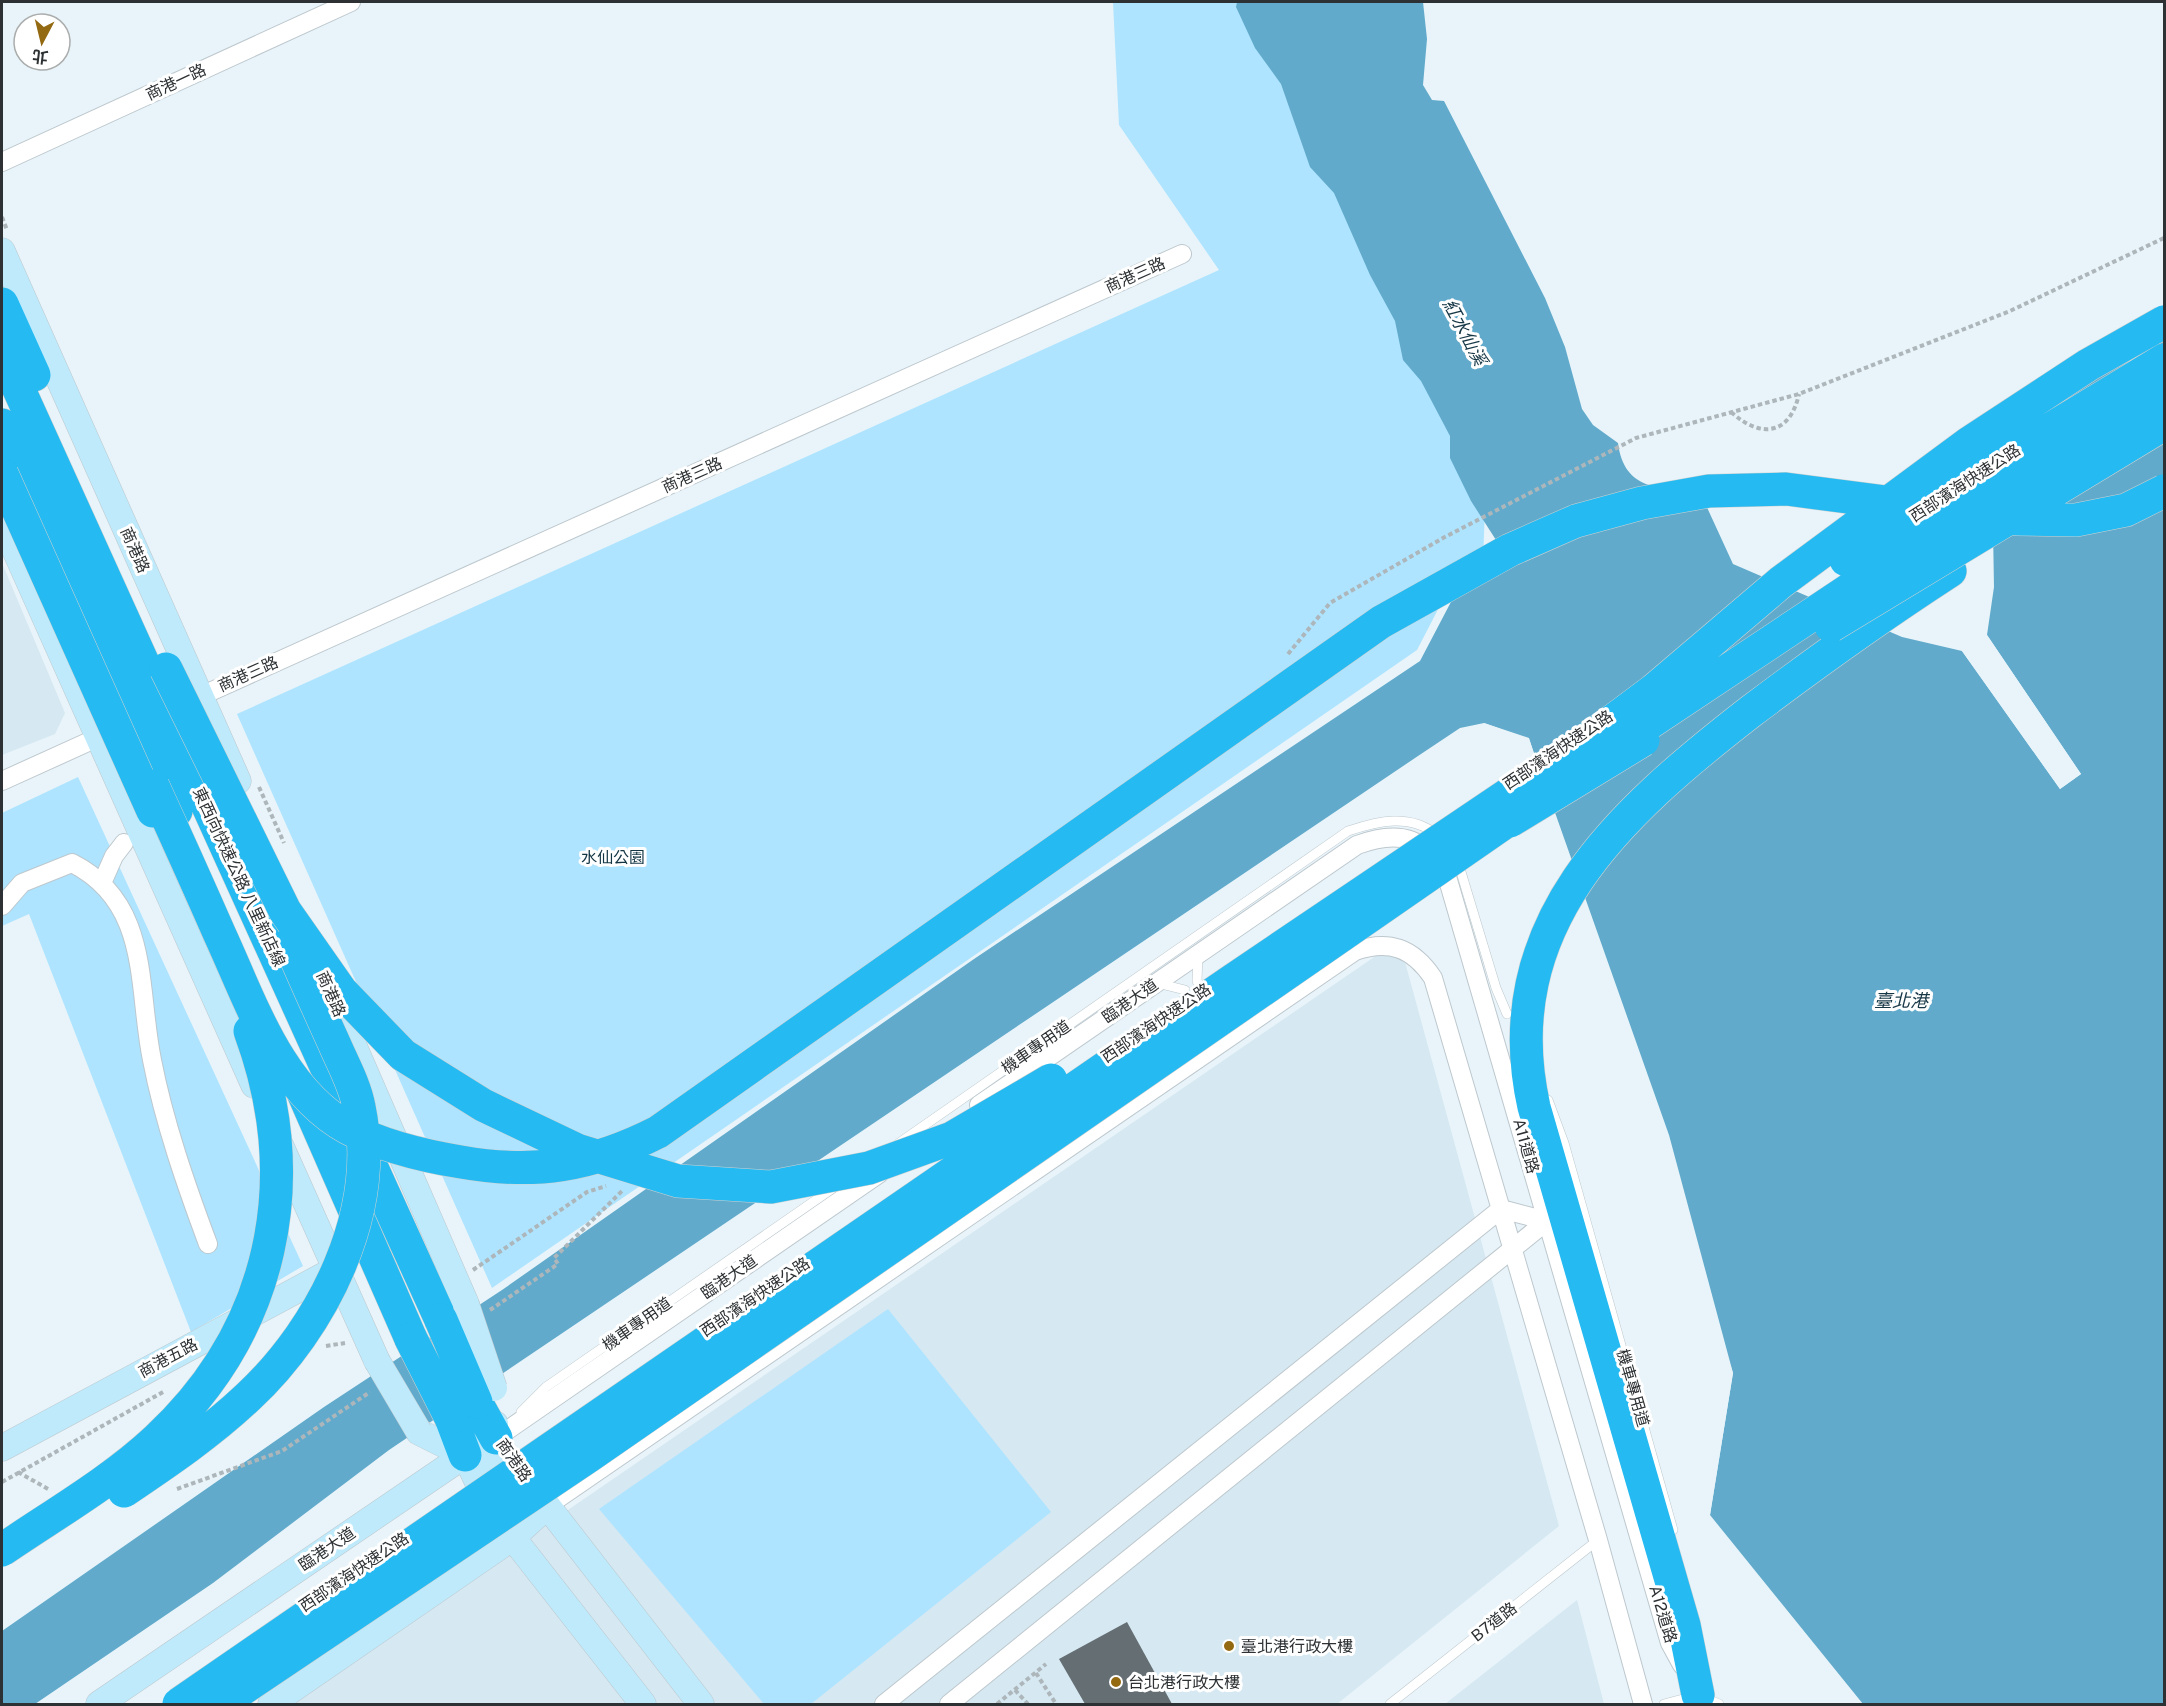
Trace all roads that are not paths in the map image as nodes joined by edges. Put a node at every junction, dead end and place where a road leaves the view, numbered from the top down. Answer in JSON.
{"nodes":[{"id":1,"x":351,"y":2,"type":"edge"},
{"id":2,"x":2,"y":162,"type":"edge"},
{"id":3,"x":2,"y":251,"type":"edge"},
{"id":4,"x":1182,"y":254,"type":"dead end"},
{"id":5,"x":2,"y":304,"type":"edge"},
{"id":6,"x":2164,"y":322,"type":"edge"},
{"id":7,"x":2,"y":352,"type":"edge"},
{"id":8,"x":2164,"y":360,"type":"edge"},
{"id":9,"x":2164,"y":394,"type":"edge"},
{"id":10,"x":2164,"y":424,"type":"edge"},
{"id":11,"x":2,"y":425,"type":"edge"},
{"id":12,"x":2164,"y":440,"type":"edge"},
{"id":13,"x":2,"y":441,"type":"edge"},
{"id":14,"x":2,"y":474,"type":"edge"},
{"id":15,"x":2164,"y":491,"type":"edge"},
{"id":16,"x":36,"y":514,"type":"edge"},
{"id":17,"x":166,"y":669,"type":"junction"},
{"id":18,"x":201,"y":696,"type":"junction"},
{"id":19,"x":99,"y":737,"type":"junction"},
{"id":20,"x":2,"y":781,"type":"edge"},
{"id":21,"x":124,"y":843,"type":"dead end"},
{"id":22,"x":1357,"y":844,"type":"joint"},
{"id":23,"x":102,"y":883,"type":"junction"},
{"id":24,"x":2,"y":906,"type":"edge"},
{"id":25,"x":1319,"y":911,"type":"junction"},
{"id":26,"x":1198,"y":955,"type":"junction"},
{"id":27,"x":1156,"y":983,"type":"junction"},
{"id":28,"x":1517,"y":1015,"type":"junction"},
{"id":29,"x":1250,"y":1023,"type":"junction"},
{"id":30,"x":1206,"y":1053,"type":"junction"},
{"id":31,"x":1542,"y":1087,"type":"dead end"},
{"id":32,"x":1501,"y":1209,"type":"junction"},
{"id":33,"x":1547,"y":1221,"type":"junction"},
{"id":34,"x":208,"y":1244,"type":"dead end"},
{"id":35,"x":1513,"y":1249,"type":"junction"},
{"id":36,"x":336,"y":1269,"type":"junction"},
{"id":37,"x":456,"y":1305,"type":"junction"},
{"id":38,"x":474,"y":1402,"type":"junction"},
{"id":39,"x":496,"y":1438,"type":"junction"},
{"id":40,"x":2,"y":1448,"type":"edge"},
{"id":41,"x":465,"y":1455,"type":"junction"},
{"id":42,"x":77,"y":1506,"type":"dead end"},
{"id":43,"x":547,"y":1506,"type":"junction"},
{"id":44,"x":491,"y":1510,"type":"junction"},
{"id":45,"x":1635,"y":1520,"type":"joint"},
{"id":46,"x":512,"y":1538,"type":"junction"},
{"id":47,"x":1675,"y":1538,"type":"dead end"},
{"id":48,"x":1598,"y":1540,"type":"junction"},
{"id":49,"x":2,"y":1550,"type":"edge"},
{"id":50,"x":2,"y":1558,"type":"edge"},
{"id":51,"x":2,"y":1575,"type":"edge"},
{"id":52,"x":1696,"y":1627,"type":"dead end"},
{"id":53,"x":1706,"y":1701,"type":"edge"},
{"id":54,"x":99,"y":1704,"type":"edge"},
{"id":55,"x":161,"y":1704,"type":"edge"},
{"id":56,"x":179,"y":1704,"type":"edge"},
{"id":57,"x":204,"y":1704,"type":"edge"},
{"id":58,"x":220,"y":1704,"type":"edge"},
{"id":59,"x":270,"y":1704,"type":"edge"},
{"id":60,"x":643,"y":1704,"type":"edge"},
{"id":61,"x":701,"y":1704,"type":"edge"},
{"id":62,"x":884,"y":1704,"type":"edge"},
{"id":63,"x":949,"y":1704,"type":"edge"},
{"id":64,"x":1390,"y":1704,"type":"edge"},
{"id":65,"x":1643,"y":1704,"type":"edge"},
{"id":66,"x":1664,"y":1704,"type":"edge"}],
"edges":[{"from":1,"to":2,"type":"street","name":"商港一路"},
{"from":3,"to":18,"type":"street","name":"商港路"},
{"from":4,"to":18,"type":"street","name":"商港三路"},
{"from":5,"to":17,"type":"highway"},
{"from":6,"to":56,"type":"highway","bridge":true},
{"from":7,"to":16,"type":"highway","name":"東西向快速公路 八里新店線"},
{"from":8,"to":25,"type":"highway","name":"西部濱海快速公路","bridge":true},
{"from":9,"to":58,"type":"highway","name":"西部濱海快速公路","bridge":true},
{"from":10,"to":43,"type":"highway","bridge":true},
{"from":11,"to":16,"type":"highway","name":"東西向快速公路 八里新店線"},
{"from":12,"to":28,"type":"highway","bridge":true},
{"from":13,"to":16,"type":"highway"},
{"from":14,"to":49,"type":"highway","bridge":true},
{"from":15,"to":16,"type":"highway","bridge":true},
{"from":16,"to":19,"type":"street"},
{"from":16,"to":37,"type":"highway","name":"東西向快速公路 八里新店線"},
{"from":16,"to":38,"type":"highway","name":"東西向快速公路 八里新店線","bridge":true},
{"from":17,"to":25,"type":"highway","bridge":true},
{"from":17,"to":51,"type":"highway","bridge":true},
{"from":18,"to":37,"type":"street","name":"商港路"},
{"from":19,"to":20,"type":"street"},
{"from":19,"to":36,"type":"street"},
{"from":21,"to":23,"type":"street"},
{"from":22,"to":26,"type":"street","name":"臨港大道"},
{"from":22,"to":33,"type":"street","name":"A11道路"},
{"from":23,"to":24,"type":"street"},
{"from":23,"to":34,"type":"street"},
{"from":25,"to":55,"type":"highway","name":"西部濱海快速公路"},
{"from":26,"to":27,"type":"street","name":"臨港大道"},
{"from":26,"to":29,"type":"lane"},
{"from":27,"to":30,"type":"lane"},
{"from":27,"to":39,"type":"street","name":"臨港大道"},
{"from":28,"to":39,"type":"lane","name":"機車專用道"},
{"from":28,"to":53,"type":"highway"},
{"from":29,"to":30,"type":"street"},
{"from":29,"to":32,"type":"street"},
{"from":30,"to":43,"type":"street"},
{"from":31,"to":47,"type":"lane","name":"機車專用道"},
{"from":32,"to":33,"type":"street"},
{"from":32,"to":35,"type":"street"},
{"from":32,"to":62,"type":"street"},
{"from":33,"to":35,"type":"street"},
{"from":33,"to":45,"type":"street","name":"A11道路"},
{"from":35,"to":48,"type":"street"},
{"from":35,"to":63,"type":"street"},
{"from":36,"to":40,"type":"street","name":"商港五路"},
{"from":36,"to":41,"type":"street","bridge":true},
{"from":37,"to":38,"type":"highway","name":"東西向快速公路 八里新店線","bridge":true},
{"from":38,"to":39,"type":"highway"},
{"from":38,"to":41,"type":"highway"},
{"from":39,"to":41,"type":"street","name":"臨港大道"},
{"from":39,"to":43,"type":"street","name":"商港路"},
{"from":39,"to":44,"type":"street"},
{"from":41,"to":44,"type":"street"},
{"from":41,"to":54,"type":"street","name":"臨港大道"},
{"from":42,"to":50,"type":"street"},
{"from":43,"to":46,"type":"street"},
{"from":43,"to":61,"type":"street","name":"商港路"},
{"from":44,"to":46,"type":"street"},
{"from":44,"to":57,"type":"street"},
{"from":45,"to":53,"type":"street","name":"A12道路"},
{"from":46,"to":59,"type":"street"},
{"from":46,"to":60,"type":"street"},
{"from":48,"to":64,"type":"lane","name":"B7道路"},
{"from":48,"to":65,"type":"street"},
{"from":52,"to":53,"type":"lane"},
{"from":53,"to":66,"type":"lane"}]}
